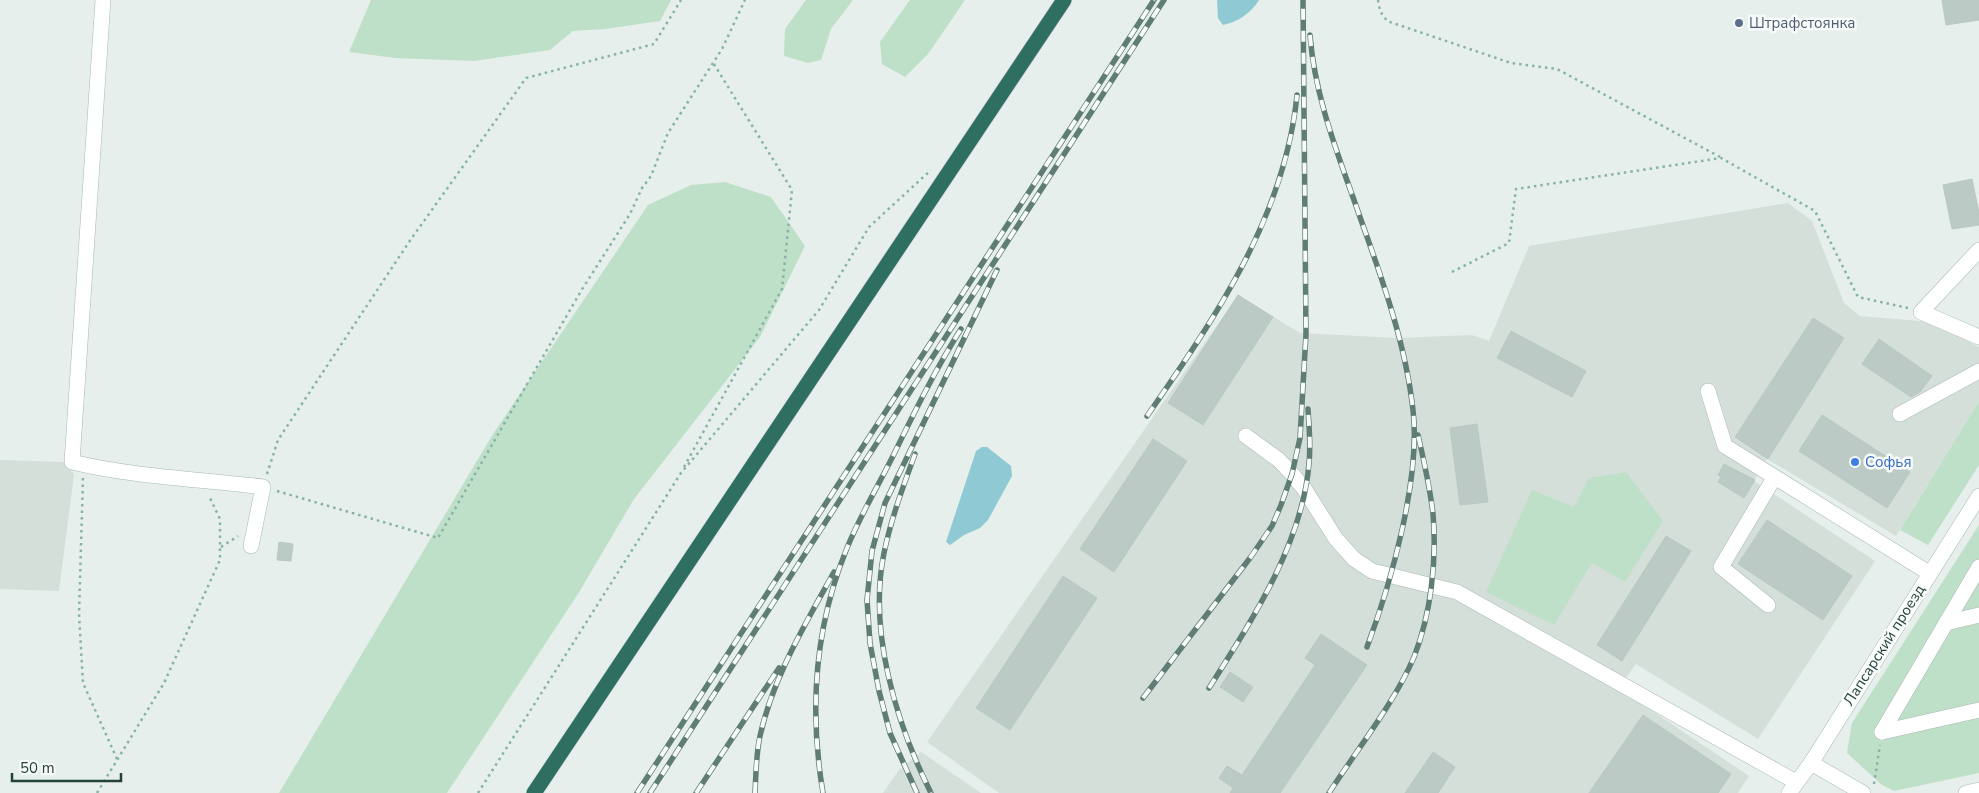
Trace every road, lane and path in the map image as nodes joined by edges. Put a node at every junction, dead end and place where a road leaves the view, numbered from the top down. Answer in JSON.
{"nodes":[{"id":1,"x":103,"y":0,"type":"edge"},
{"id":2,"x":681,"y":0,"type":"edge"},
{"id":3,"x":745,"y":0,"type":"edge"},
{"id":4,"x":1052,"y":0,"type":"edge"},
{"id":5,"x":1064,"y":0,"type":"edge"},
{"id":6,"x":1378,"y":0,"type":"edge"},
{"id":7,"x":1051,"y":19,"type":"junction"},
{"id":8,"x":712,"y":61,"type":"junction"},
{"id":9,"x":1722,"y":158,"type":"junction"},
{"id":10,"x":934,"y":168,"type":"dead end"},
{"id":11,"x":1979,"y":250,"type":"edge"},
{"id":12,"x":1452,"y":272,"type":"dead end"},
{"id":13,"x":1921,"y":312,"type":"junction"},
{"id":14,"x":1979,"y":337,"type":"edge"},
{"id":15,"x":1979,"y":370,"type":"edge"},
{"id":16,"x":1708,"y":391,"type":"dead end"},
{"id":17,"x":1900,"y":414,"type":"dead end"},
{"id":18,"x":1246,"y":436,"type":"dead end"},
{"id":19,"x":83,"y":465,"type":"junction"},
{"id":20,"x":681,"y":473,"type":"junction"},
{"id":21,"x":1774,"y":478,"type":"junction"},
{"id":22,"x":263,"y":487,"type":"junction"},
{"id":23,"x":208,"y":493,"type":"dead end"},
{"id":24,"x":1979,"y":496,"type":"edge"},
{"id":25,"x":251,"y":546,"type":"dead end"},
{"id":26,"x":1979,"y":567,"type":"edge"},
{"id":27,"x":1929,"y":573,"type":"junction"},
{"id":28,"x":1768,"y":605,"type":"dead end"},
{"id":29,"x":1979,"y":615,"type":"edge"},
{"id":30,"x":1946,"y":623,"type":"junction"},
{"id":31,"x":1979,"y":710,"type":"edge"},
{"id":32,"x":1882,"y":732,"type":"junction"},
{"id":33,"x":117,"y":759,"type":"junction"},
{"id":34,"x":1811,"y":763,"type":"junction"},
{"id":35,"x":1792,"y":788,"type":"edge"},
{"id":36,"x":1979,"y":790,"type":"edge"},
{"id":37,"x":96,"y":793,"type":"edge"},
{"id":38,"x":478,"y":793,"type":"edge"},
{"id":39,"x":534,"y":793,"type":"edge"},
{"id":40,"x":1863,"y":793,"type":"edge"},
{"id":41,"x":1872,"y":793,"type":"edge"},
{"id":42,"x":1966,"y":793,"type":"edge"}],
"edges":[{"from":1,"to":19,"type":"street"},
{"from":2,"to":22,"type":"path"},
{"from":3,"to":8,"type":"path"},
{"from":4,"to":7,"type":"street"},
{"from":5,"to":7,"type":"highway"},
{"from":6,"to":9,"type":"path"},
{"from":7,"to":39,"type":"highway"},
{"from":8,"to":20,"type":"path"},
{"from":8,"to":22,"type":"path"},
{"from":9,"to":12,"type":"path"},
{"from":9,"to":13,"type":"path"},
{"from":10,"to":20,"type":"path"},
{"from":11,"to":13,"type":"street"},
{"from":13,"to":14,"type":"street"},
{"from":15,"to":17,"type":"street"},
{"from":16,"to":21,"type":"street"},
{"from":18,"to":35,"type":"street"},
{"from":19,"to":22,"type":"street"},
{"from":19,"to":33,"type":"path"},
{"from":20,"to":38,"type":"path"},
{"from":21,"to":27,"type":"street"},
{"from":21,"to":28,"type":"street"},
{"from":22,"to":25,"type":"street"},
{"from":23,"to":33,"type":"path"},
{"from":24,"to":27,"type":"street","name":"Лапсарский проезд"},
{"from":26,"to":30,"type":"street"},
{"from":27,"to":34,"type":"street","name":"Лапсарский проезд"},
{"from":29,"to":30,"type":"street"},
{"from":30,"to":32,"type":"street"},
{"from":31,"to":32,"type":"street"},
{"from":32,"to":41,"type":"path"},
{"from":33,"to":37,"type":"path"},
{"from":34,"to":35,"type":"street","name":"Лапсарский проезд"},
{"from":34,"to":40,"type":"street"},
{"from":36,"to":42,"type":"street"}]}
